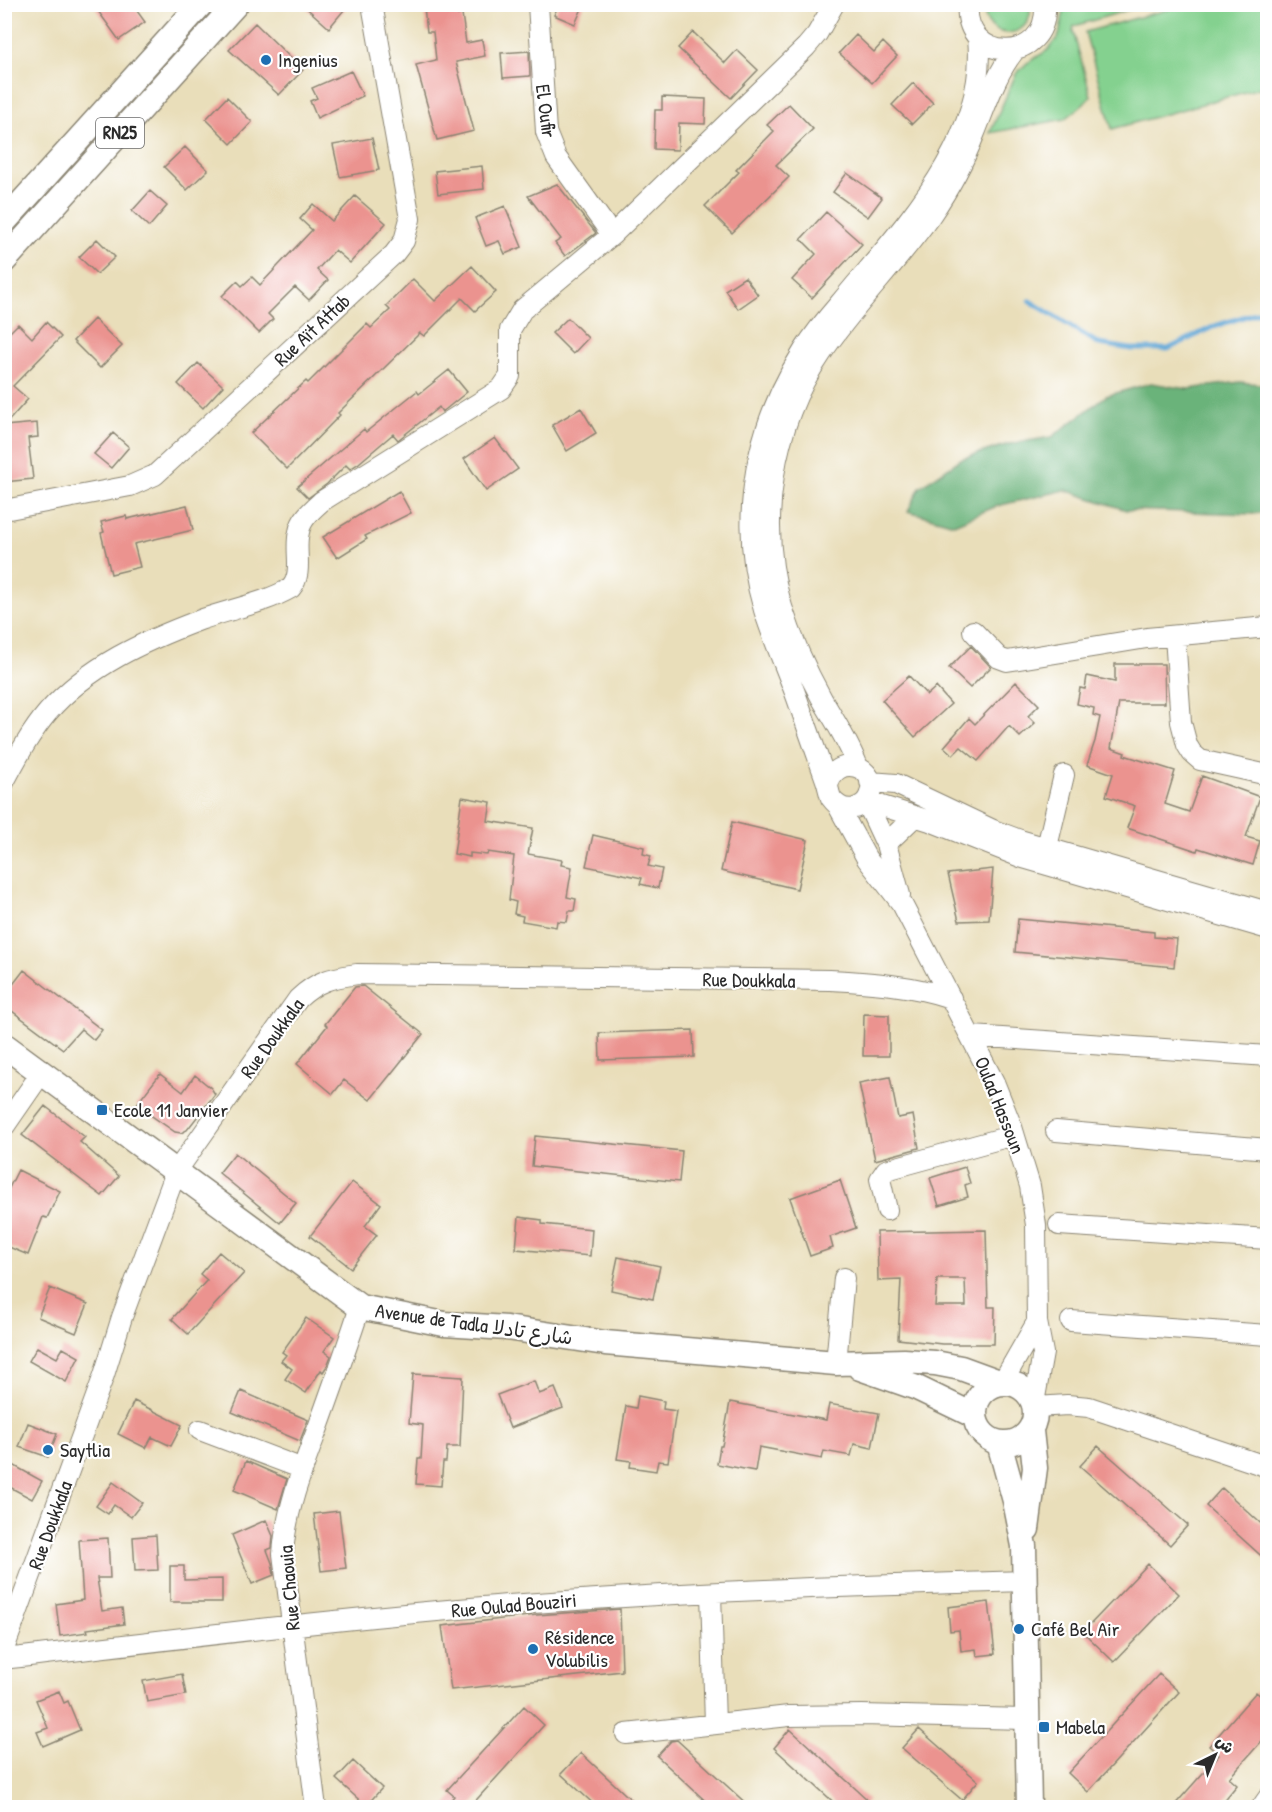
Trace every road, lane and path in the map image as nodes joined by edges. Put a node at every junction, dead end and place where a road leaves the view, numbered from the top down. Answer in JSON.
{"nodes":[{"id":1,"x":201,"y":4,"type":"edge"},
{"id":2,"x":236,"y":4,"type":"edge"},
{"id":3,"x":372,"y":4,"type":"edge"},
{"id":4,"x":538,"y":4,"type":"edge"},
{"id":5,"x":834,"y":4,"type":"edge"},
{"id":6,"x":1045,"y":4,"type":"edge"},
{"id":7,"x":966,"y":5,"type":"edge"},
{"id":8,"x":978,"y":38,"type":"junction"},
{"id":9,"x":1016,"y":50,"type":"junction"},
{"id":10,"x":4,"y":222,"type":"edge"},
{"id":11,"x":612,"y":235,"type":"junction"},
{"id":12,"x":4,"y":261,"type":"edge"},
{"id":13,"x":4,"y":510,"type":"edge"},
{"id":14,"x":1268,"y":627,"type":"edge"},
{"id":15,"x":973,"y":631,"type":"dead end"},
{"id":16,"x":1175,"y":636,"type":"junction"},
{"id":17,"x":1268,"y":775,"type":"edge"},
{"id":18,"x":1064,"y":776,"type":"dead end"},
{"id":19,"x":4,"y":782,"type":"edge"},
{"id":20,"x":865,"y":783,"type":"junction"},
{"id":21,"x":828,"y":786,"type":"junction"},
{"id":22,"x":837,"y":804,"type":"junction"},
{"id":23,"x":914,"y":817,"type":"junction"},
{"id":24,"x":886,"y":844,"type":"junction"},
{"id":25,"x":1047,"y":848,"type":"junction"},
{"id":26,"x":1172,"y":892,"type":"junction"},
{"id":27,"x":902,"y":904,"type":"junction"},
{"id":28,"x":1268,"y":912,"type":"edge"},
{"id":29,"x":1268,"y":929,"type":"edge"},
{"id":30,"x":951,"y":998,"type":"junction"},
{"id":31,"x":972,"y":1036,"type":"junction"},
{"id":32,"x":4,"y":1045,"type":"edge"},
{"id":33,"x":1268,"y":1056,"type":"edge"},
{"id":34,"x":42,"y":1072,"type":"junction"},
{"id":35,"x":4,"y":1127,"type":"edge"},
{"id":36,"x":1056,"y":1131,"type":"dead end"},
{"id":37,"x":1014,"y":1135,"type":"junction"},
{"id":38,"x":1268,"y":1149,"type":"edge"},
{"id":39,"x":176,"y":1172,"type":"junction"},
{"id":40,"x":887,"y":1210,"type":"dead end"},
{"id":41,"x":1059,"y":1225,"type":"dead end"},
{"id":42,"x":1268,"y":1239,"type":"edge"},
{"id":43,"x":844,"y":1278,"type":"dead end"},
{"id":44,"x":360,"y":1307,"type":"junction"},
{"id":45,"x":1071,"y":1321,"type":"dead end"},
{"id":46,"x":1037,"y":1322,"type":"junction"},
{"id":47,"x":1268,"y":1335,"type":"edge"},
{"id":48,"x":843,"y":1364,"type":"junction"},
{"id":49,"x":1002,"y":1383,"type":"junction"},
{"id":50,"x":1036,"y":1405,"type":"junction"},
{"id":51,"x":975,"y":1416,"type":"junction"},
{"id":52,"x":201,"y":1430,"type":"dead end"},
{"id":53,"x":1031,"y":1431,"type":"junction"},
{"id":54,"x":999,"y":1443,"type":"junction"},
{"id":55,"x":1268,"y":1467,"type":"edge"},
{"id":56,"x":303,"y":1468,"type":"junction"},
{"id":57,"x":1024,"y":1546,"type":"junction"},
{"id":58,"x":1025,"y":1581,"type":"junction"},
{"id":59,"x":711,"y":1593,"type":"junction"},
{"id":60,"x":292,"y":1626,"type":"junction"},
{"id":61,"x":4,"y":1649,"type":"edge"},
{"id":62,"x":4,"y":1659,"type":"edge"},
{"id":63,"x":1026,"y":1719,"type":"junction"},
{"id":64,"x":715,"y":1724,"type":"junction"},
{"id":65,"x":626,"y":1734,"type":"dead end"},
{"id":66,"x":1268,"y":1798,"type":"edge"},
{"id":67,"x":316,"y":1808,"type":"edge"},
{"id":68,"x":1029,"y":1808,"type":"edge"},
{"id":69,"x":1261,"y":1808,"type":"edge"}],
"edges":[{"from":1,"to":10,"type":"main road","number":"RN25"},
{"from":2,"to":12,"type":"main road","number":"RN25"},
{"from":3,"to":13,"type":"street","name":"Rue Aït Attab"},
{"from":4,"to":11,"type":"street","name":"El Oufir"},
{"from":5,"to":11,"type":"street"},
{"from":6,"to":9,"type":"street","name":"Oulad Hassoun"},
{"from":7,"to":8,"type":"street"},
{"from":8,"to":9,"type":"street"},
{"from":8,"to":21,"type":"street"},
{"from":9,"to":20,"type":"street","name":"Oulad Hassoun"},
{"from":11,"to":19,"type":"street"},
{"from":14,"to":16,"type":"street"},
{"from":15,"to":16,"type":"street"},
{"from":16,"to":17,"type":"street"},
{"from":18,"to":25,"type":"street"},
{"from":20,"to":21,"type":"street"},
{"from":20,"to":22,"type":"street"},
{"from":20,"to":23,"type":"street"},
{"from":20,"to":24,"type":"street","name":"Oulad Hassoun"},
{"from":20,"to":25,"type":"street"},
{"from":21,"to":22,"type":"street"},
{"from":22,"to":27,"type":"street","name":"Oulad Hassoun"},
{"from":23,"to":24,"type":"street"},
{"from":23,"to":26,"type":"street"},
{"from":24,"to":27,"type":"street","name":"Oulad Hassoun"},
{"from":25,"to":26,"type":"street"},
{"from":26,"to":28,"type":"street"},
{"from":26,"to":29,"type":"street"},
{"from":27,"to":30,"type":"street","name":"Oulad Hassoun"},
{"from":30,"to":31,"type":"street","name":"Oulad Hassoun"},
{"from":30,"to":39,"type":"street","name":"Rue Doukkala"},
{"from":31,"to":33,"type":"street"},
{"from":31,"to":37,"type":"street","name":"Oulad Hassoun"},
{"from":32,"to":34,"type":"main road","name":"Avenue de Tadla شارع تادلا"},
{"from":34,"to":35,"type":"street"},
{"from":34,"to":39,"type":"main road","name":"Avenue de Tadla شارع تادلا"},
{"from":36,"to":38,"type":"street"},
{"from":37,"to":40,"type":"street"},
{"from":37,"to":46,"type":"street","name":"Oulad Hassoun"},
{"from":39,"to":44,"type":"main road","name":"Avenue de Tadla شارع تادلا"},
{"from":39,"to":61,"type":"street","name":"Rue Doukkala"},
{"from":41,"to":42,"type":"street"},
{"from":43,"to":48,"type":"street"},
{"from":44,"to":48,"type":"main road","name":"Avenue de Tadla شارع تادلا"},
{"from":44,"to":56,"type":"street","name":"Rue Chaouia"},
{"from":45,"to":47,"type":"street"},
{"from":46,"to":49,"type":"street"},
{"from":46,"to":50,"type":"street","name":"Oulad Hassoun"},
{"from":48,"to":49,"type":"main road","name":"Avenue de Tadla شارع تادلا"},
{"from":48,"to":51,"type":"main road","name":"Avenue de Tadla شارع تادلا"},
{"from":49,"to":50,"type":"main road"},
{"from":49,"to":51,"type":"main road"},
{"from":50,"to":53,"type":"main road"},
{"from":50,"to":55,"type":"street"},
{"from":51,"to":54,"type":"main road"},
{"from":52,"to":56,"type":"street"},
{"from":53,"to":54,"type":"main road"},
{"from":53,"to":57,"type":"main road"},
{"from":54,"to":57,"type":"main road"},
{"from":56,"to":60,"type":"street","name":"Rue Chaouia"},
{"from":57,"to":58,"type":"main road"},
{"from":58,"to":59,"type":"street","name":"Rue Oulad Bouziri"},
{"from":58,"to":63,"type":"main road"},
{"from":59,"to":60,"type":"street","name":"Rue Oulad Bouziri"},
{"from":59,"to":64,"type":"street"},
{"from":60,"to":62,"type":"street","name":"Rue Oulad Bouziri"},
{"from":60,"to":67,"type":"street","name":"Rue Chaouia"},
{"from":63,"to":64,"type":"street"},
{"from":63,"to":68,"type":"main road"},
{"from":64,"to":65,"type":"street"},
{"from":66,"to":69,"type":"street"}]}
